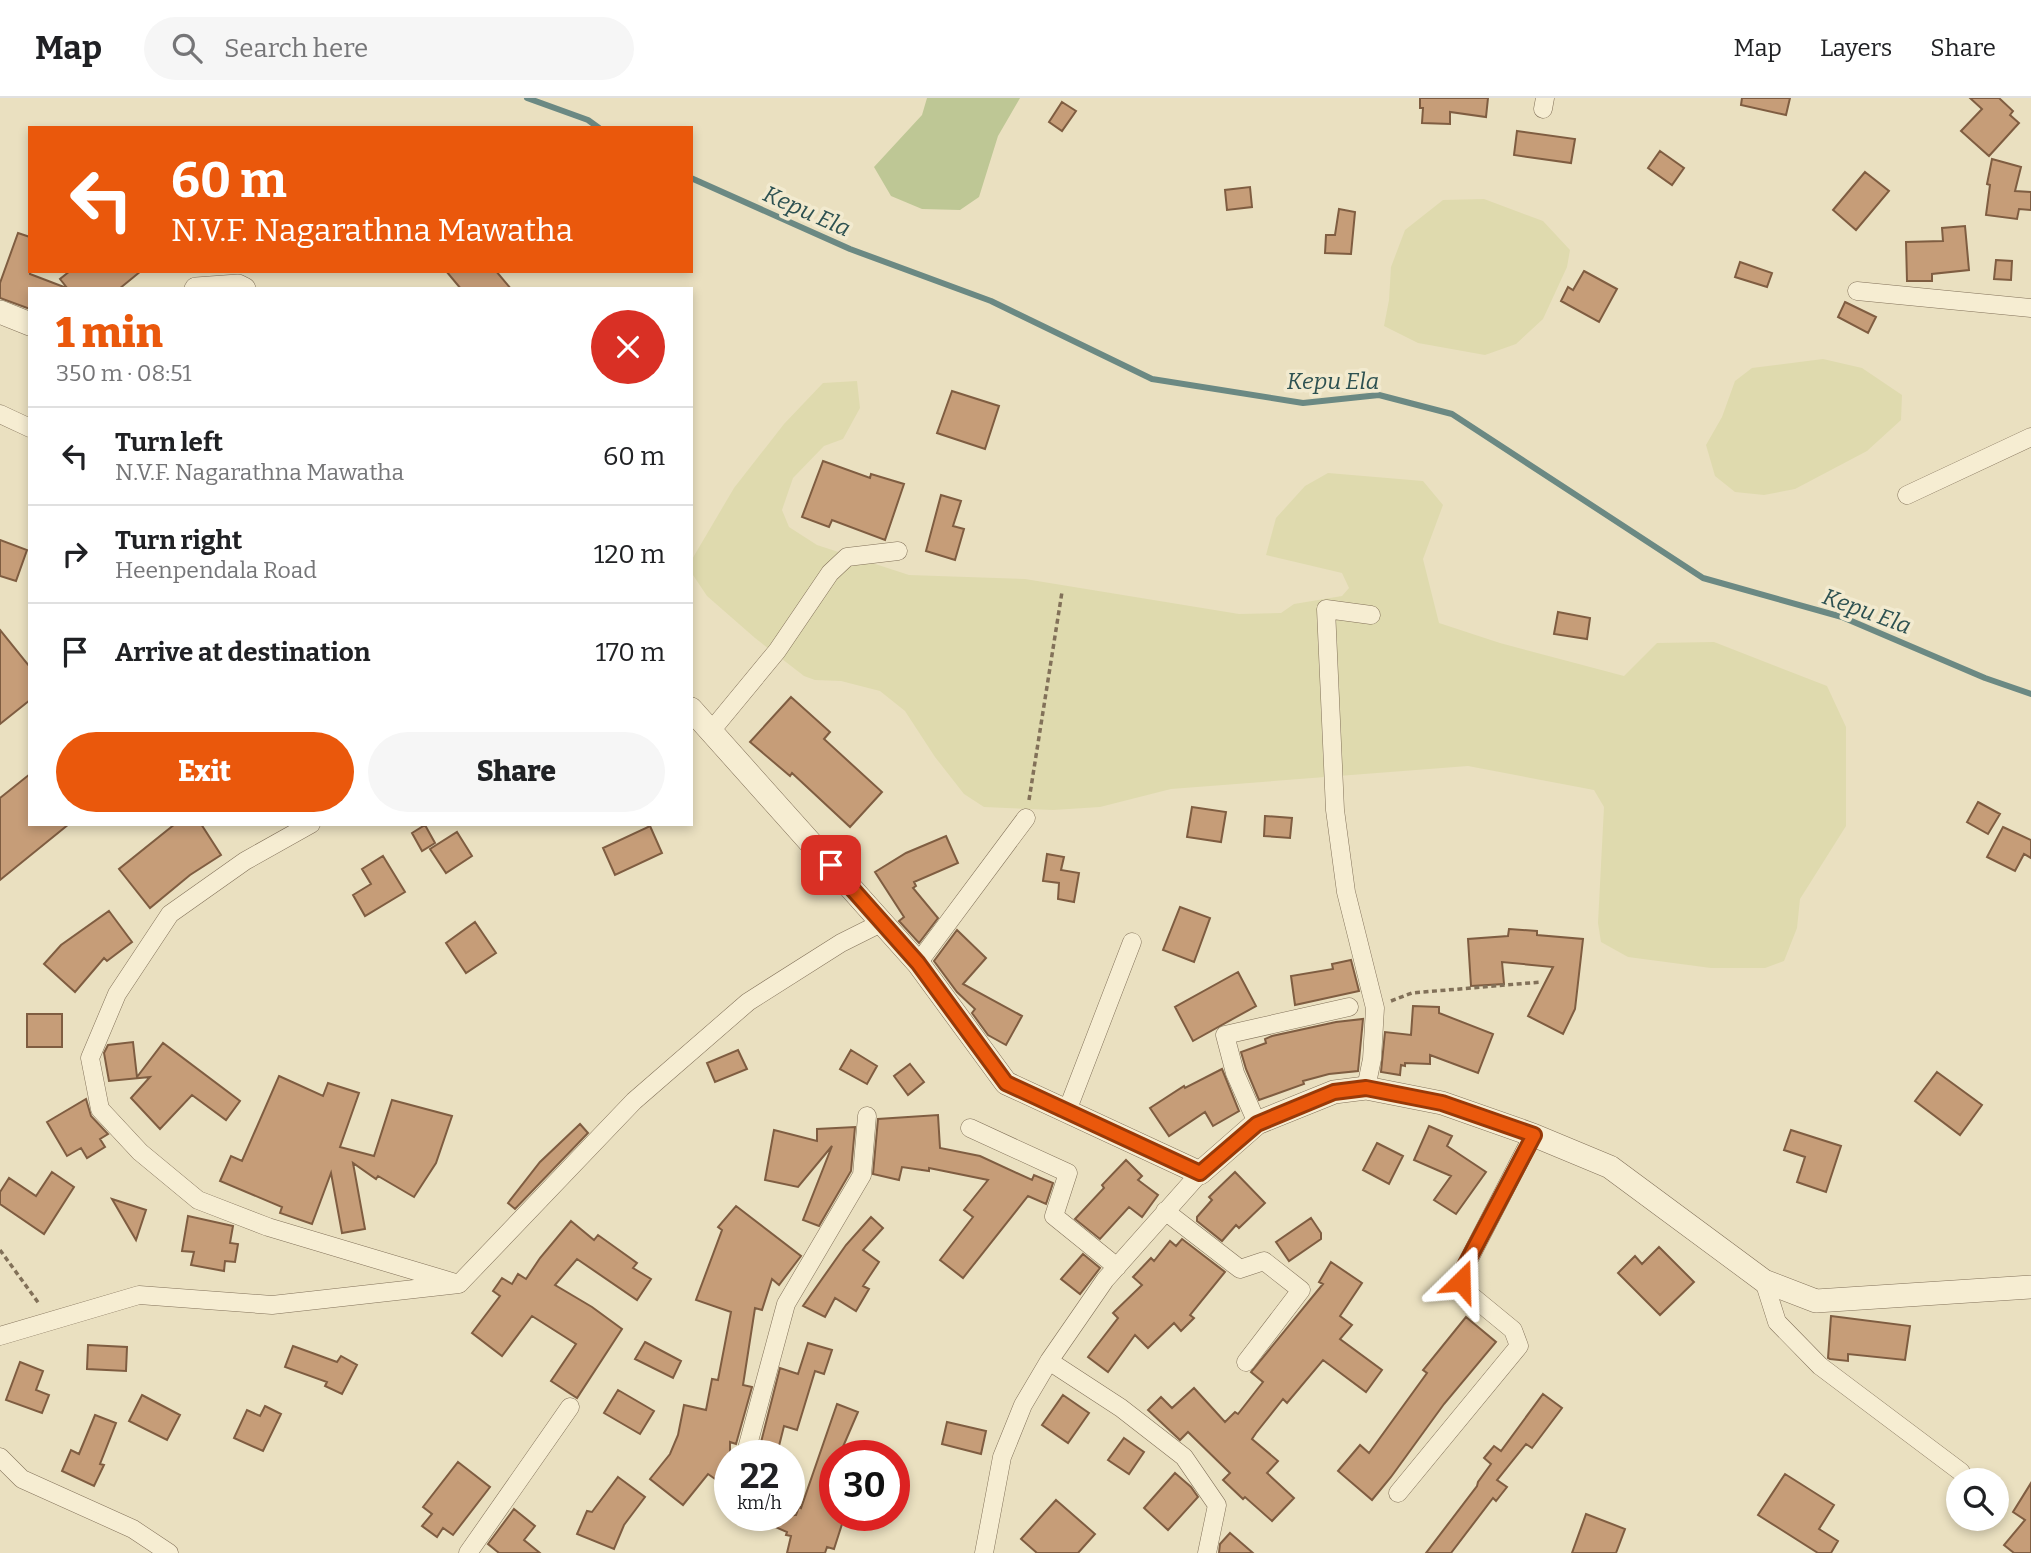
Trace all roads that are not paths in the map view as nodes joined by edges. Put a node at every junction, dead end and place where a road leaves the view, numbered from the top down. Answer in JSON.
{"nodes":[{"id":1,"x":1857,"y":291,"type":"dead end"},
{"id":2,"x":2031,"y":308,"type":"edge"},
{"id":3,"x":0,"y":312,"type":"edge"},
{"id":4,"x":28,"y":323,"type":"edge"},
{"id":5,"x":2,"y":420,"type":"edge"},
{"id":6,"x":28,"y":427,"type":"edge"},
{"id":7,"x":2031,"y":437,"type":"edge"},
{"id":8,"x":1907,"y":495,"type":"dead end"},
{"id":9,"x":898,"y":551,"type":"dead end"},
{"id":10,"x":1371,"y":615,"type":"dead end"},
{"id":11,"x":693,"y":711,"type":"edge"},
{"id":12,"x":711,"y":730,"type":"junction"},
{"id":13,"x":1026,"y":818,"type":"road end"},
{"id":14,"x":307,"y":826,"type":"edge"},
{"id":15,"x":883,"y":922,"type":"junction"},
{"id":16,"x":1132,"y":942,"type":"dead end"},
{"id":17,"x":918,"y":963,"type":"junction"},
{"id":18,"x":1349,"y":1007,"type":"dead end"},
{"id":19,"x":1366,"y":1088,"type":"junction"},
{"id":20,"x":1067,"y":1111,"type":"junction"},
{"id":21,"x":867,"y":1116,"type":"dead end"},
{"id":22,"x":1257,"y":1124,"type":"junction"},
{"id":23,"x":970,"y":1128,"type":"dead end"},
{"id":24,"x":1534,"y":1135,"type":"junction"},
{"id":25,"x":1200,"y":1173,"type":"junction"},
{"id":26,"x":1165,"y":1211,"type":"junction"},
{"id":27,"x":1117,"y":1267,"type":"junction"},
{"id":28,"x":1764,"y":1281,"type":"junction"},
{"id":29,"x":459,"y":1284,"type":"junction"},
{"id":30,"x":2031,"y":1287,"type":"edge"},
{"id":31,"x":0,"y":1336,"type":"edge"},
{"id":32,"x":1049,"y":1362,"type":"junction"},
{"id":33,"x":1246,"y":1362,"type":"dead end"},
{"id":34,"x":570,"y":1407,"type":"dead end"},
{"id":35,"x":749,"y":1440,"type":"edge"},
{"id":36,"x":0,"y":1457,"type":"edge"},
{"id":37,"x":1956,"y":1468,"type":"edge"},
{"id":38,"x":1398,"y":1493,"type":"dead end"},
{"id":39,"x":169,"y":1553,"type":"edge"},
{"id":40,"x":468,"y":1553,"type":"edge"},
{"id":41,"x":985,"y":1553,"type":"edge"},
{"id":42,"x":1207,"y":1553,"type":"edge"}],
"edges":[{"from":1,"to":2,"type":"street"},
{"from":3,"to":4,"type":"street"},
{"from":5,"to":6,"type":"street"},
{"from":7,"to":8,"type":"street"},
{"from":9,"to":12,"type":"street"},
{"from":10,"to":19,"type":"street"},
{"from":11,"to":12,"type":"street"},
{"from":12,"to":15,"type":"street"},
{"from":13,"to":17,"type":"street"},
{"from":14,"to":29,"type":"street"},
{"from":15,"to":17,"type":"street"},
{"from":15,"to":29,"type":"street"},
{"from":16,"to":20,"type":"street"},
{"from":17,"to":20,"type":"street"},
{"from":18,"to":22,"type":"street"},
{"from":19,"to":22,"type":"street"},
{"from":19,"to":24,"type":"street"},
{"from":20,"to":25,"type":"street"},
{"from":21,"to":35,"type":"street"},
{"from":22,"to":25,"type":"street"},
{"from":23,"to":27,"type":"street"},
{"from":24,"to":28,"type":"street"},
{"from":24,"to":38,"type":"street"},
{"from":25,"to":26,"type":"street"},
{"from":26,"to":27,"type":"street"},
{"from":26,"to":33,"type":"street"},
{"from":27,"to":32,"type":"street"},
{"from":28,"to":30,"type":"street"},
{"from":28,"to":37,"type":"street"},
{"from":29,"to":31,"type":"street"},
{"from":32,"to":41,"type":"street"},
{"from":32,"to":42,"type":"street"},
{"from":34,"to":40,"type":"street"},
{"from":36,"to":39,"type":"street"}]}
